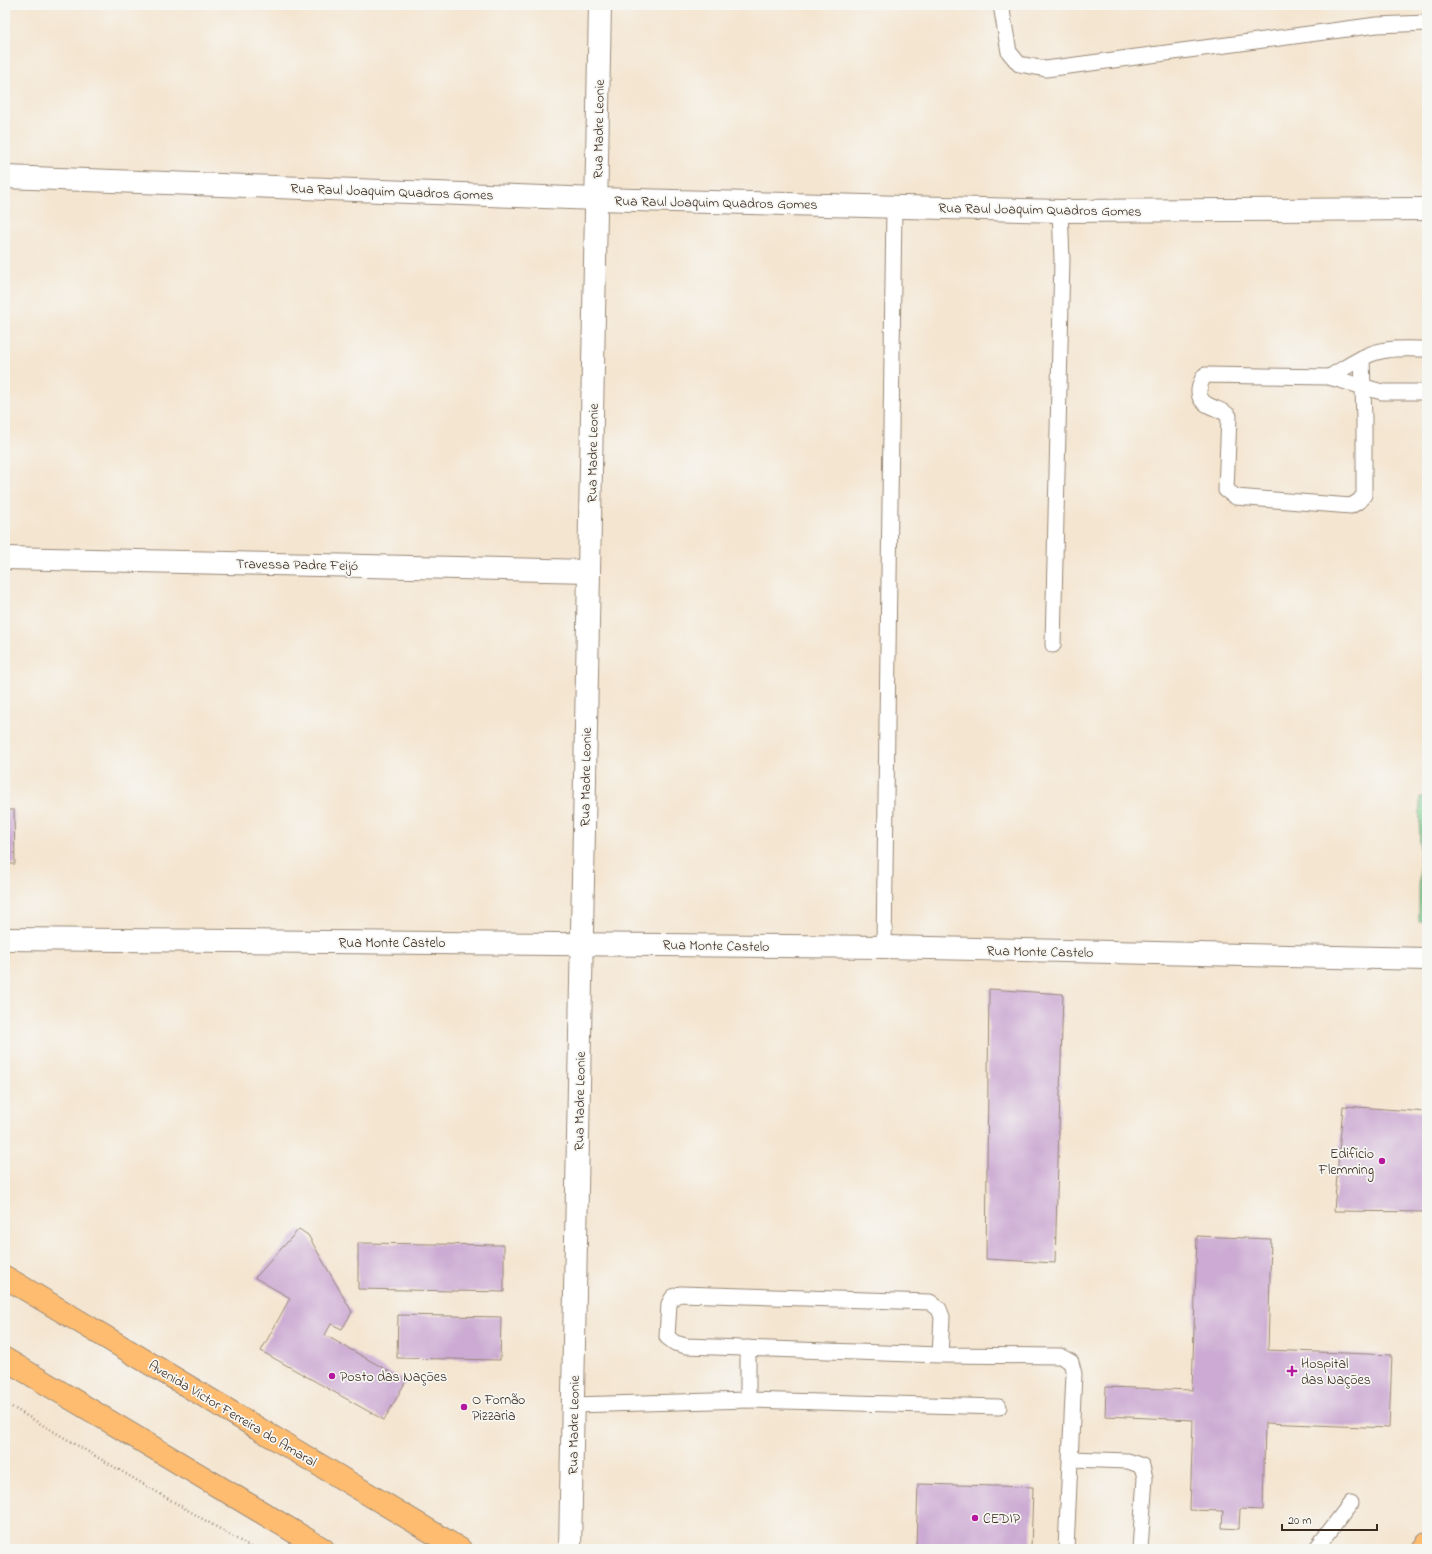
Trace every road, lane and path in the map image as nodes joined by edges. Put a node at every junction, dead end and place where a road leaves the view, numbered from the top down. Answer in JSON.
{"nodes":[{"id":1,"x":600,"y":5,"type":"edge"},
{"id":2,"x":1001,"y":5,"type":"edge"},
{"id":3,"x":1427,"y":23,"type":"edge"},
{"id":4,"x":5,"y":177,"type":"edge"},
{"id":5,"x":596,"y":199,"type":"junction"},
{"id":6,"x":894,"y":207,"type":"junction"},
{"id":7,"x":1427,"y":209,"type":"edge"},
{"id":8,"x":1060,"y":211,"type":"junction"},
{"id":9,"x":1427,"y":349,"type":"edge"},
{"id":10,"x":1362,"y":358,"type":"junction"},
{"id":11,"x":1329,"y":377,"type":"junction"},
{"id":12,"x":1363,"y":387,"type":"junction"},
{"id":13,"x":1427,"y":392,"type":"edge"},
{"id":14,"x":5,"y":558,"type":"edge"},
{"id":15,"x":589,"y":571,"type":"junction"},
{"id":16,"x":1053,"y":645,"type":"dead end"},
{"id":17,"x":5,"y":938,"type":"edge"},
{"id":18,"x":582,"y":943,"type":"junction"},
{"id":19,"x":884,"y":947,"type":"junction"},
{"id":20,"x":1427,"y":959,"type":"edge"},
{"id":21,"x":5,"y":1278,"type":"edge"},
{"id":22,"x":748,"y":1348,"type":"junction"},
{"id":23,"x":940,"y":1355,"type":"junction"},
{"id":24,"x":5,"y":1360,"type":"edge"},
{"id":25,"x":748,"y":1400,"type":"junction"},
{"id":26,"x":5,"y":1403,"type":"edge"},
{"id":27,"x":573,"y":1405,"type":"junction"},
{"id":28,"x":999,"y":1407,"type":"dead end"},
{"id":29,"x":1071,"y":1459,"type":"junction"},
{"id":30,"x":1351,"y":1503,"type":"dead end"},
{"id":31,"x":1427,"y":1544,"type":"edge"},
{"id":32,"x":254,"y":1549,"type":"edge"},
{"id":33,"x":323,"y":1549,"type":"edge"},
{"id":34,"x":460,"y":1549,"type":"edge"},
{"id":35,"x":570,"y":1549,"type":"edge"},
{"id":36,"x":1066,"y":1549,"type":"edge"},
{"id":37,"x":1140,"y":1549,"type":"edge"},
{"id":38,"x":1316,"y":1549,"type":"edge"},
{"id":39,"x":1423,"y":1549,"type":"edge"}],
"edges":[{"from":1,"to":5,"type":"street","name":"Rua Madre Leonie"},
{"from":2,"to":3,"type":"lane"},
{"from":4,"to":5,"type":"street","name":"Rua Raul Joaquim Quadros Gomes"},
{"from":5,"to":6,"type":"street","name":"Rua Raul Joaquim Quadros Gomes"},
{"from":5,"to":15,"type":"street","name":"Rua Madre Leonie"},
{"from":6,"to":8,"type":"street","name":"Rua Raul Joaquim Quadros Gomes"},
{"from":6,"to":19,"type":"lane"},
{"from":7,"to":8,"type":"street","name":"Rua Raul Joaquim Quadros Gomes"},
{"from":8,"to":16,"type":"lane"},
{"from":9,"to":10,"type":"lane"},
{"from":10,"to":11,"type":"lane"},
{"from":10,"to":12,"type":"lane"},
{"from":11,"to":12,"type":"lane"},
{"from":11,"to":12,"type":"lane"},
{"from":12,"to":13,"type":"lane"},
{"from":14,"to":15,"type":"street","name":"Travessa Padre Feijó"},
{"from":15,"to":18,"type":"street","name":"Rua Madre Leonie"},
{"from":17,"to":18,"type":"street","name":"Rua Monte Castelo"},
{"from":18,"to":19,"type":"street","name":"Rua Monte Castelo"},
{"from":18,"to":27,"type":"street","name":"Rua Madre Leonie"},
{"from":19,"to":20,"type":"street","name":"Rua Monte Castelo"},
{"from":21,"to":34,"type":"highway","name":"Avenida Victor Ferreira do Amaral"},
{"from":22,"to":23,"type":"lane"},
{"from":22,"to":23,"type":"lane"},
{"from":22,"to":25,"type":"lane"},
{"from":23,"to":29,"type":"lane"},
{"from":24,"to":33,"type":"highway"},
{"from":25,"to":27,"type":"lane"},
{"from":25,"to":28,"type":"lane"},
{"from":26,"to":32,"type":"path"},
{"from":27,"to":35,"type":"street","name":"Rua Madre Leonie"},
{"from":29,"to":36,"type":"lane"},
{"from":29,"to":37,"type":"lane"},
{"from":30,"to":38,"type":"lane"},
{"from":31,"to":39,"type":"highway"}]}
